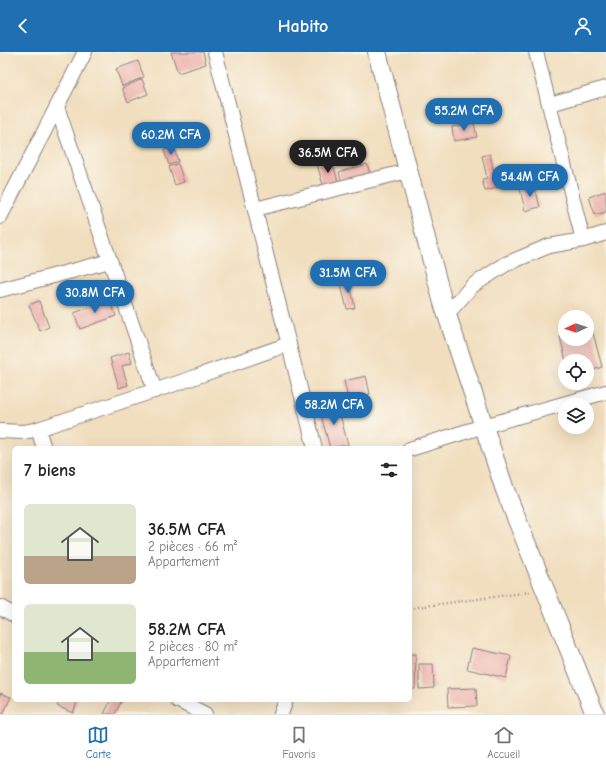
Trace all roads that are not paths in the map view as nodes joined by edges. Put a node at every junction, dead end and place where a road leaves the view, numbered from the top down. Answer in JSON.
{"nodes":[{"id":1,"x":85,"y":52,"type":"edge"},
{"id":2,"x":216,"y":52,"type":"edge"},
{"id":3,"x":377,"y":52,"type":"edge"},
{"id":4,"x":536,"y":52,"type":"edge"},
{"id":5,"x":606,"y":88,"type":"edge"},
{"id":6,"x":550,"y":104,"type":"junction"},
{"id":7,"x":56,"y":107,"type":"junction"},
{"id":8,"x":408,"y":171,"type":"junction"},
{"id":9,"x":6,"y":190,"type":"edge"},
{"id":10,"x":255,"y":209,"type":"junction"},
{"id":11,"x":0,"y":217,"type":"edge"},
{"id":12,"x":606,"y":233,"type":"edge"},
{"id":13,"x":583,"y":240,"type":"junction"},
{"id":14,"x":110,"y":261,"type":"junction"},
{"id":15,"x":0,"y":290,"type":"edge"},
{"id":16,"x":447,"y":314,"type":"junction"},
{"id":17,"x":289,"y":344,"type":"junction"},
{"id":18,"x":154,"y":391,"type":"junction"},
{"id":19,"x":606,"y":392,"type":"edge"},
{"id":20,"x":484,"y":426,"type":"junction"},
{"id":21,"x":38,"y":429,"type":"junction"},
{"id":22,"x":0,"y":431,"type":"edge"},
{"id":23,"x":43,"y":446,"type":"edge"},
{"id":24,"x":314,"y":446,"type":"edge"},
{"id":25,"x":412,"y":448,"type":"edge"},
{"id":26,"x":181,"y":702,"type":"edge"},
{"id":27,"x":285,"y":702,"type":"edge"},
{"id":28,"x":205,"y":714,"type":"edge"},
{"id":29,"x":281,"y":714,"type":"edge"},
{"id":30,"x":595,"y":714,"type":"edge"}],
"edges":[{"from":1,"to":7,"type":"street"},
{"from":2,"to":10,"type":"street"},
{"from":3,"to":8,"type":"street"},
{"from":4,"to":6,"type":"street"},
{"from":5,"to":6,"type":"street"},
{"from":6,"to":13,"type":"street"},
{"from":7,"to":9,"type":"street"},
{"from":7,"to":14,"type":"street"},
{"from":8,"to":10,"type":"street"},
{"from":8,"to":16,"type":"street"},
{"from":9,"to":11,"type":"street"},
{"from":10,"to":17,"type":"street"},
{"from":12,"to":13,"type":"street"},
{"from":13,"to":16,"type":"street"},
{"from":14,"to":15,"type":"street"},
{"from":14,"to":18,"type":"street"},
{"from":16,"to":20,"type":"street"},
{"from":17,"to":18,"type":"street"},
{"from":17,"to":24,"type":"street"},
{"from":18,"to":21,"type":"street"},
{"from":19,"to":20,"type":"street"},
{"from":20,"to":25,"type":"street"},
{"from":20,"to":30,"type":"street"},
{"from":21,"to":22,"type":"street"},
{"from":21,"to":23,"type":"street"},
{"from":26,"to":28,"type":"street"},
{"from":27,"to":29,"type":"street"}]}
